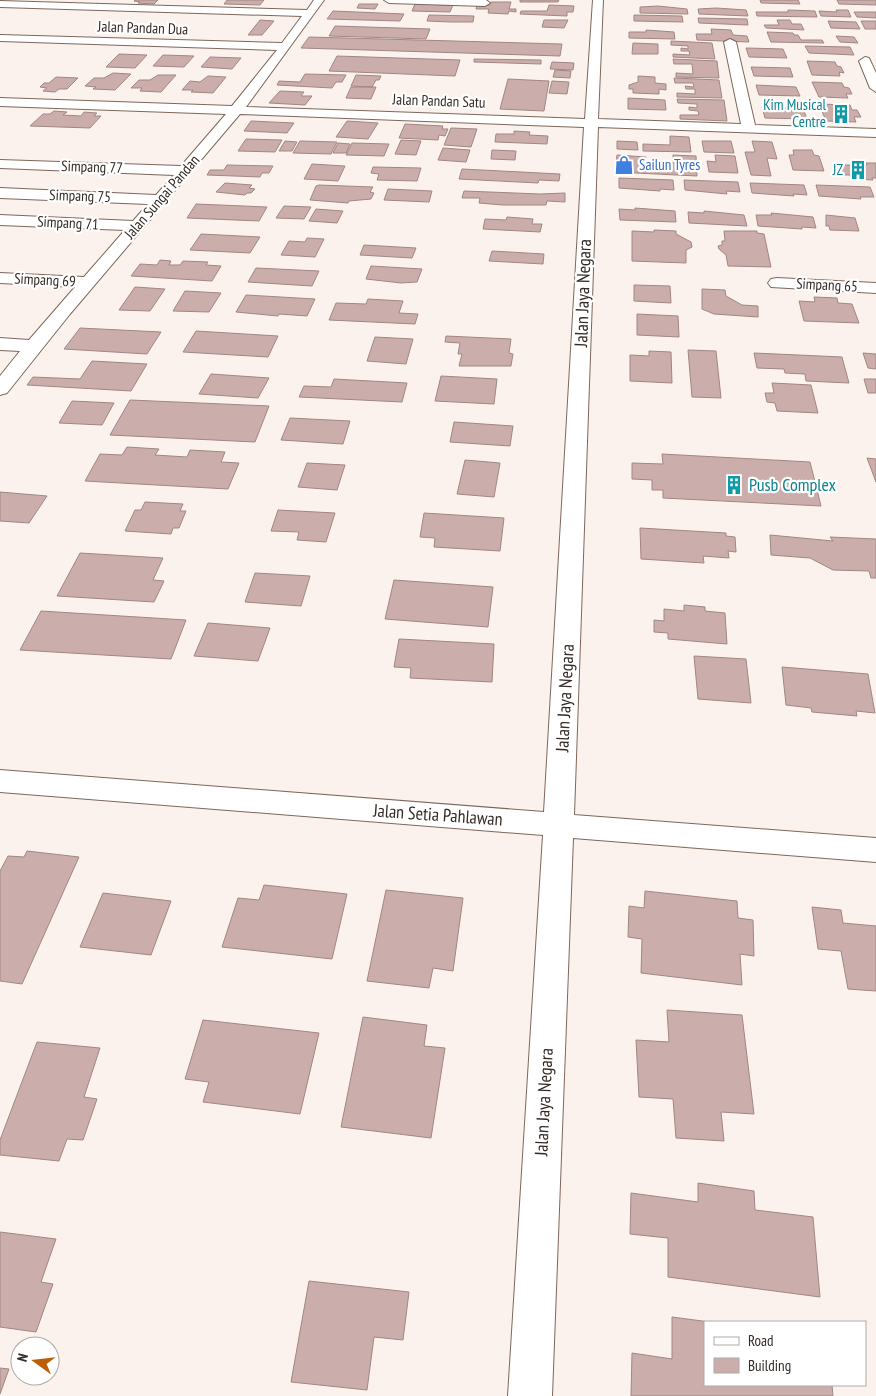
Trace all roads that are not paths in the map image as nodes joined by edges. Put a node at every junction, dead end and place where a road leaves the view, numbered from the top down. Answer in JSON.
{"nodes":[{"id":1,"x":209,"y":0,"type":"edge"},
{"id":2,"x":319,"y":0,"type":"edge"},
{"id":3,"x":389,"y":0,"type":"edge"},
{"id":4,"x":598,"y":0,"type":"edge"},
{"id":5,"x":485,"y":3,"type":"dead end"},
{"id":6,"x":0,"y":4,"type":"edge"},
{"id":7,"x":199,"y":10,"type":"junction"},
{"id":8,"x":310,"y":13,"type":"junction"},
{"id":9,"x":0,"y":38,"type":"edge"},
{"id":10,"x":730,"y":42,"type":"dead end"},
{"id":11,"x":285,"y":47,"type":"junction"},
{"id":12,"x":865,"y":61,"type":"dead end"},
{"id":13,"x":876,"y":88,"type":"edge"},
{"id":14,"x":0,"y":102,"type":"edge"},
{"id":15,"x":236,"y":110,"type":"junction"},
{"id":16,"x":592,"y":123,"type":"junction"},
{"id":17,"x":749,"y":129,"type":"junction"},
{"id":18,"x":876,"y":133,"type":"edge"},
{"id":19,"x":0,"y":164,"type":"edge"},
{"id":20,"x":184,"y":170,"type":"junction"},
{"id":21,"x":0,"y":193,"type":"edge"},
{"id":22,"x":160,"y":200,"type":"junction"},
{"id":23,"x":0,"y":220,"type":"edge"},
{"id":24,"x":137,"y":226,"type":"junction"},
{"id":25,"x":0,"y":278,"type":"edge"},
{"id":26,"x":89,"y":282,"type":"junction"},
{"id":27,"x":777,"y":283,"type":"dead end"},
{"id":28,"x":876,"y":288,"type":"edge"},
{"id":29,"x":0,"y":344,"type":"edge"},
{"id":30,"x":34,"y":346,"type":"junction"},
{"id":31,"x":0,"y":389,"type":"edge"},
{"id":32,"x":0,"y":781,"type":"edge"},
{"id":33,"x":557,"y":824,"type":"junction"},
{"id":34,"x":876,"y":850,"type":"edge"},
{"id":35,"x":530,"y":1396,"type":"edge"}],
"edges":[{"from":1,"to":7,"type":"street"},
{"from":2,"to":8,"type":"street","name":"Jalan Sungai Pandan"},
{"from":3,"to":5,"type":"street"},
{"from":4,"to":16,"type":"street","name":"Jalan Jaya Negara"},
{"from":6,"to":7,"type":"street"},
{"from":7,"to":8,"type":"street"},
{"from":8,"to":11,"type":"street","name":"Jalan Sungai Pandan"},
{"from":9,"to":11,"type":"street","name":"Jalan Pandan Dua"},
{"from":10,"to":17,"type":"street"},
{"from":11,"to":15,"type":"street","name":"Jalan Sungai Pandan"},
{"from":12,"to":13,"type":"street"},
{"from":14,"to":15,"type":"street","name":"Jalan Pandan Satu"},
{"from":15,"to":16,"type":"street","name":"Jalan Pandan Satu"},
{"from":15,"to":20,"type":"street","name":"Jalan Sungai Pandan"},
{"from":16,"to":17,"type":"street","name":"Jalan Pandan Satu"},
{"from":16,"to":33,"type":"street","name":"Jalan Jaya Negara"},
{"from":17,"to":18,"type":"street","name":"Jalan Pandan Satu"},
{"from":19,"to":20,"type":"street","name":"Simpang 77"},
{"from":20,"to":22,"type":"street","name":"Jalan Sungai Pandan"},
{"from":21,"to":22,"type":"street","name":"Simpang 75"},
{"from":22,"to":24,"type":"street","name":"Jalan Sungai Pandan"},
{"from":23,"to":24,"type":"street","name":"Simpang 71"},
{"from":24,"to":26,"type":"street","name":"Jalan Sungai Pandan"},
{"from":25,"to":26,"type":"street","name":"Simpang 69"},
{"from":26,"to":30,"type":"street","name":"Jalan Sungai Pandan"},
{"from":27,"to":28,"type":"street","name":"Simpang 65"},
{"from":29,"to":30,"type":"street"},
{"from":30,"to":31,"type":"street","name":"Jalan Sungai Pandan"},
{"from":32,"to":33,"type":"street","name":"Jalan Setia Pahlawan"},
{"from":33,"to":34,"type":"street","name":"Jalan Setia Pahlawan"},
{"from":33,"to":35,"type":"street","name":"Jalan Jaya Negara"}]}
